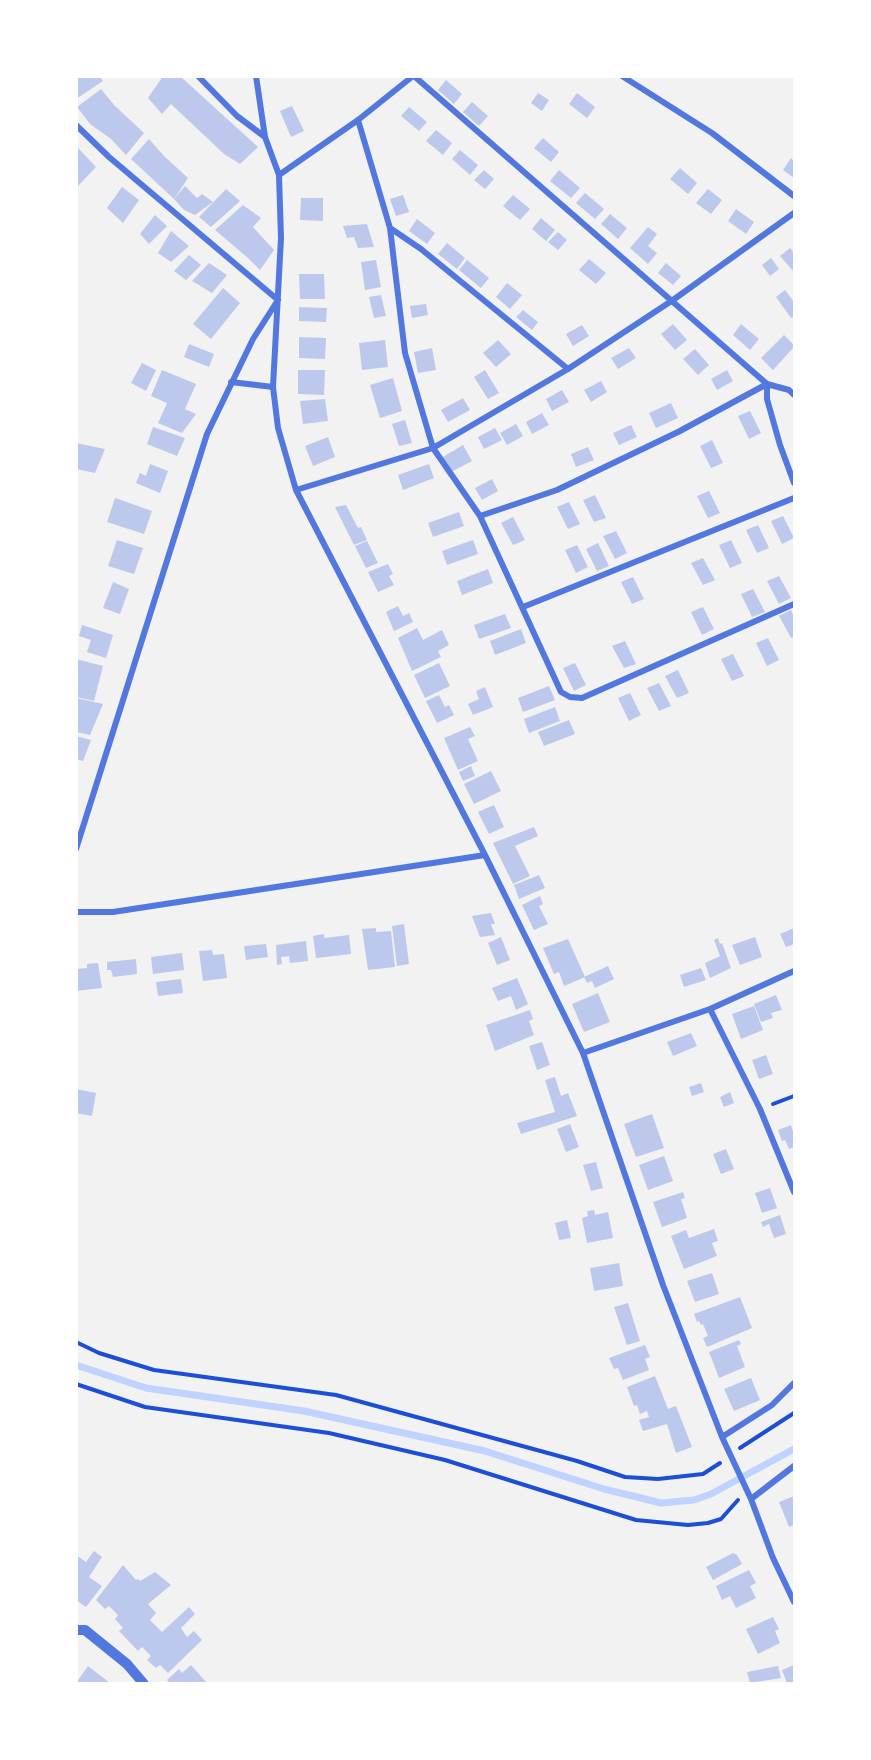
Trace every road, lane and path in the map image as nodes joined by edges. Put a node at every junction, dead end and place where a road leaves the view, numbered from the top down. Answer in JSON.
{"nodes":[{"id":1,"x":198,"y":76,"type":"edge"},
{"id":2,"x":256,"y":76,"type":"edge"},
{"id":3,"x":413,"y":76,"type":"edge"},
{"id":4,"x":622,"y":76,"type":"edge"},
{"id":5,"x":358,"y":120,"type":"junction"},
{"id":6,"x":76,"y":125,"type":"edge"},
{"id":7,"x":265,"y":137,"type":"junction"},
{"id":8,"x":279,"y":175,"type":"junction"},
{"id":9,"x":795,"y":196,"type":"edge"},
{"id":10,"x":795,"y":213,"type":"edge"},
{"id":11,"x":390,"y":228,"type":"junction"},
{"id":12,"x":278,"y":300,"type":"junction"},
{"id":13,"x":673,"y":300,"type":"junction"},
{"id":14,"x":568,"y":369,"type":"junction"},
{"id":15,"x":231,"y":382,"type":"junction"},
{"id":16,"x":767,"y":384,"type":"junction"},
{"id":17,"x":273,"y":387,"type":"junction"},
{"id":18,"x":795,"y":395,"type":"edge"},
{"id":19,"x":433,"y":448,"type":"junction"},
{"id":20,"x":795,"y":483,"type":"edge"},
{"id":21,"x":296,"y":490,"type":"junction"},
{"id":22,"x":795,"y":498,"type":"edge"},
{"id":23,"x":480,"y":516,"type":"junction"},
{"id":24,"x":795,"y":604,"type":"edge"},
{"id":25,"x":523,"y":607,"type":"junction"},
{"id":26,"x":76,"y":849,"type":"edge"},
{"id":27,"x":485,"y":855,"type":"junction"},
{"id":28,"x":76,"y":912,"type":"edge"},
{"id":29,"x":795,"y":971,"type":"edge"},
{"id":30,"x":710,"y":1009,"type":"junction"},
{"id":31,"x":583,"y":1053,"type":"junction"},
{"id":32,"x":795,"y":1096,"type":"edge"},
{"id":33,"x":760,"y":1109,"type":"junction"},
{"id":34,"x":795,"y":1192,"type":"edge"},
{"id":35,"x":76,"y":1342,"type":"edge"},
{"id":36,"x":795,"y":1383,"type":"edge"},
{"id":37,"x":76,"y":1384,"type":"edge"},
{"id":38,"x":795,"y":1413,"type":"edge"},
{"id":39,"x":722,"y":1437,"type":"junction"},
{"id":40,"x":731,"y":1457,"type":"junction"},
{"id":41,"x":795,"y":1466,"type":"edge"},
{"id":42,"x":751,"y":1499,"type":"junction"},
{"id":43,"x":736,"y":1501,"type":"dead end"},
{"id":44,"x":795,"y":1602,"type":"edge"},
{"id":45,"x":79,"y":1628,"type":"edge"},
{"id":46,"x":144,"y":1683,"type":"edge"}],
"edges":[{"from":1,"to":7,"type":"street"},
{"from":2,"to":7,"type":"street"},
{"from":3,"to":5,"type":"street"},
{"from":3,"to":13,"type":"street"},
{"from":4,"to":9,"type":"street"},
{"from":5,"to":8,"type":"street"},
{"from":5,"to":11,"type":"street"},
{"from":6,"to":12,"type":"street"},
{"from":7,"to":8,"type":"street"},
{"from":8,"to":12,"type":"street"},
{"from":10,"to":13,"type":"street"},
{"from":11,"to":14,"type":"street"},
{"from":11,"to":19,"type":"street"},
{"from":12,"to":15,"type":"street"},
{"from":12,"to":17,"type":"street"},
{"from":13,"to":14,"type":"street"},
{"from":13,"to":16,"type":"street"},
{"from":14,"to":19,"type":"street"},
{"from":15,"to":17,"type":"street"},
{"from":15,"to":26,"type":"street"},
{"from":16,"to":18,"type":"street"},
{"from":16,"to":20,"type":"street"},
{"from":16,"to":23,"type":"street"},
{"from":17,"to":21,"type":"street"},
{"from":19,"to":21,"type":"street"},
{"from":19,"to":23,"type":"street"},
{"from":21,"to":27,"type":"street"},
{"from":22,"to":25,"type":"street"},
{"from":23,"to":25,"type":"street"},
{"from":24,"to":25,"type":"street"},
{"from":27,"to":28,"type":"street"},
{"from":27,"to":31,"type":"street"},
{"from":29,"to":30,"type":"street"},
{"from":30,"to":31,"type":"street"},
{"from":30,"to":33,"type":"street"},
{"from":31,"to":39,"type":"street"},
{"from":32,"to":33,"type":"path"},
{"from":33,"to":34,"type":"street"},
{"from":35,"to":40,"type":"path"},
{"from":36,"to":39,"type":"street"},
{"from":37,"to":43,"type":"path"},
{"from":38,"to":40,"type":"path"},
{"from":39,"to":40,"type":"street"},
{"from":40,"to":42,"type":"street"},
{"from":41,"to":42,"type":"street"},
{"from":42,"to":44,"type":"street"},
{"from":45,"to":46,"type":"street"}]}
